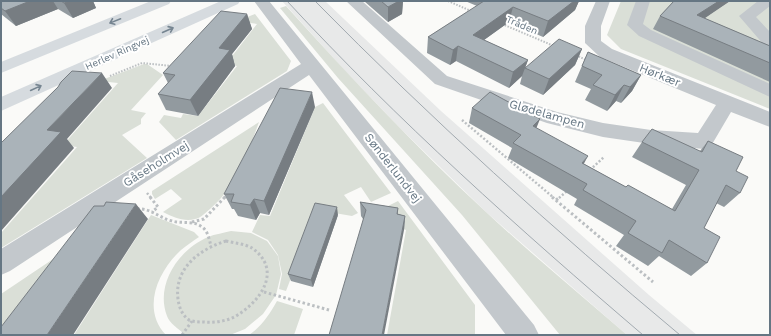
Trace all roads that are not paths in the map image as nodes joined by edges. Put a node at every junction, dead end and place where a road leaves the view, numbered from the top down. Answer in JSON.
{"nodes":[{"id":1,"x":164,"y":1,"type":"edge"},
{"id":2,"x":261,"y":1,"type":"edge"},
{"id":3,"x":353,"y":1,"type":"edge"},
{"id":4,"x":603,"y":1,"type":"edge"},
{"id":5,"x":643,"y":1,"type":"edge"},
{"id":6,"x":768,"y":1,"type":"edge"},
{"id":7,"x":232,"y":2,"type":"edge"},
{"id":8,"x":770,"y":42,"type":"edge"},
{"id":9,"x":312,"y":66,"type":"junction"},
{"id":10,"x":1,"y":68,"type":"edge"},
{"id":11,"x":770,"y":91,"type":"edge"},
{"id":12,"x":727,"y":102,"type":"junction"},
{"id":13,"x":1,"y":105,"type":"edge"},
{"id":14,"x":770,"y":120,"type":"edge"},
{"id":15,"x":1,"y":263,"type":"edge"},
{"id":16,"x":518,"y":333,"type":"edge"}],
"edges":[{"from":1,"to":10,"type":"main road","one_way":true},
{"from":2,"to":9,"type":"street","name":"Sønderlundvej"},
{"from":3,"to":12,"type":"street","name":"Glødelampen"},
{"from":4,"to":12,"type":"street","name":"Hørkær"},
{"from":5,"to":11,"type":"street"},
{"from":6,"to":8,"type":"street"},
{"from":13,"to":7,"type":"main road","name":"Herlev Ringvej","one_way":true},
{"from":9,"to":15,"type":"street","name":"Gåseholmvej"},
{"from":9,"to":16,"type":"street","name":"Sønderlundvej"},
{"from":12,"to":14,"type":"street","name":"Hørkær"}]}
